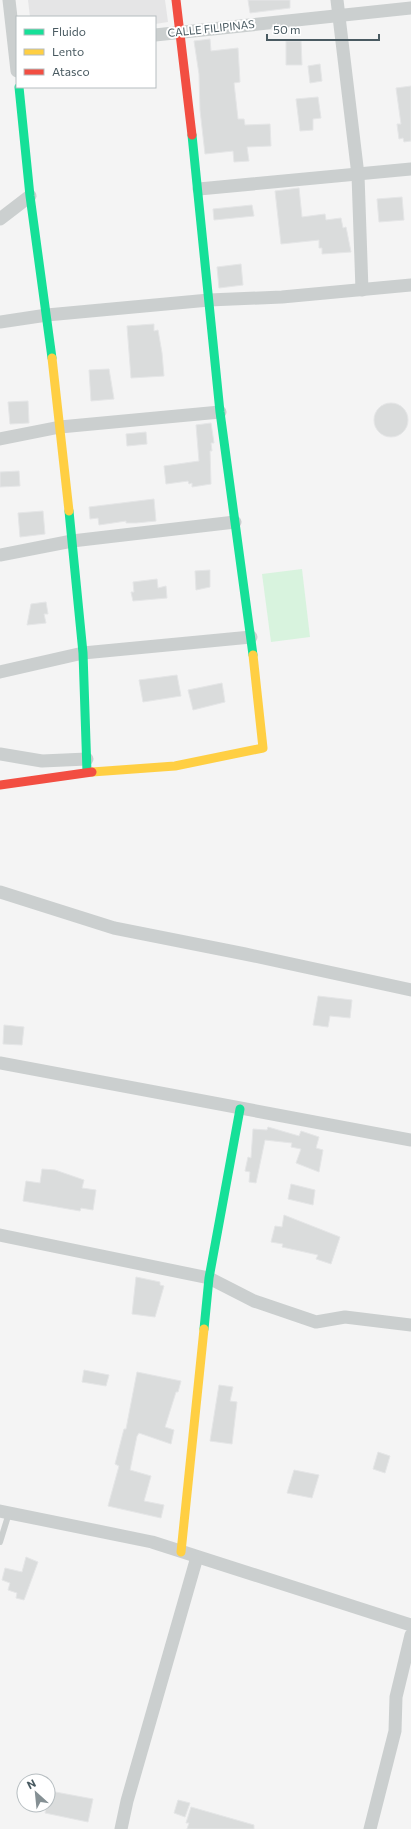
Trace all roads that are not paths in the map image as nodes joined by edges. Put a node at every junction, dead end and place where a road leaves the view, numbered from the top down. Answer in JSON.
{"nodes":[{"id":1,"x":176,"y":0,"type":"edge"},
{"id":2,"x":337,"y":0,"type":"edge"},
{"id":3,"x":6,"y":5,"type":"edge"},
{"id":4,"x":411,"y":8,"type":"edge"},
{"id":5,"x":338,"y":15,"type":"junction"},
{"id":6,"x":181,"y":32,"type":"junction"},
{"id":7,"x":156,"y":35,"type":"edge"},
{"id":8,"x":16,"y":52,"type":"edge"},
{"id":9,"x":19,"y":88,"type":"edge"},
{"id":10,"x":411,"y":169,"type":"edge"},
{"id":11,"x":358,"y":175,"type":"junction"},
{"id":12,"x":199,"y":189,"type":"junction"},
{"id":13,"x":30,"y":196,"type":"junction"},
{"id":14,"x":0,"y":219,"type":"edge"},
{"id":15,"x":411,"y":285,"type":"edge"},
{"id":16,"x":362,"y":290,"type":"junction"},
{"id":17,"x":209,"y":300,"type":"junction"},
{"id":18,"x":47,"y":315,"type":"junction"},
{"id":19,"x":0,"y":322,"type":"edge"},
{"id":20,"x":220,"y":412,"type":"junction"},
{"id":21,"x":60,"y":427,"type":"junction"},
{"id":22,"x":0,"y":439,"type":"edge"},
{"id":23,"x":236,"y":522,"type":"junction"},
{"id":24,"x":72,"y":541,"type":"junction"},
{"id":25,"x":0,"y":555,"type":"edge"},
{"id":26,"x":251,"y":637,"type":"junction"},
{"id":27,"x":83,"y":653,"type":"junction"},
{"id":28,"x":0,"y":672,"type":"edge"},
{"id":29,"x":0,"y":754,"type":"edge"},
{"id":30,"x":87,"y":766,"type":"junction"},
{"id":31,"x":0,"y":785,"type":"edge"},
{"id":32,"x":0,"y":892,"type":"edge"},
{"id":33,"x":411,"y":990,"type":"edge"},
{"id":34,"x":0,"y":1063,"type":"edge"},
{"id":35,"x":240,"y":1109,"type":"junction"},
{"id":36,"x":411,"y":1140,"type":"edge"},
{"id":37,"x":0,"y":1235,"type":"edge"},
{"id":38,"x":209,"y":1278,"type":"junction"},
{"id":39,"x":411,"y":1325,"type":"edge"},
{"id":40,"x":4,"y":1512,"type":"edge"},
{"id":41,"x":0,"y":1542,"type":"edge"},
{"id":42,"x":181,"y":1552,"type":"junction"},
{"id":43,"x":197,"y":1557,"type":"junction"},
{"id":44,"x":411,"y":1625,"type":"edge"},
{"id":45,"x":411,"y":1635,"type":"edge"},
{"id":46,"x":121,"y":1829,"type":"edge"},
{"id":47,"x":370,"y":1829,"type":"edge"}],
"edges":[{"from":1,"to":6,"type":"street"},
{"from":2,"to":5,"type":"street"},
{"from":3,"to":8,"type":"street"},
{"from":4,"to":5,"type":"street","name":"CALLE FILIPINAS"},
{"from":5,"to":6,"type":"street","name":"CALLE FILIPINAS"},
{"from":5,"to":11,"type":"street"},
{"from":6,"to":7,"type":"street","name":"CALLE FILIPINAS"},
{"from":6,"to":12,"type":"street"},
{"from":9,"to":13,"type":"street"},
{"from":10,"to":11,"type":"street"},
{"from":11,"to":12,"type":"street"},
{"from":11,"to":16,"type":"street"},
{"from":12,"to":17,"type":"street"},
{"from":13,"to":14,"type":"street"},
{"from":13,"to":18,"type":"street"},
{"from":15,"to":16,"type":"street"},
{"from":16,"to":17,"type":"street"},
{"from":17,"to":18,"type":"street"},
{"from":17,"to":20,"type":"street"},
{"from":18,"to":19,"type":"street"},
{"from":18,"to":21,"type":"street"},
{"from":20,"to":21,"type":"street"},
{"from":20,"to":23,"type":"street"},
{"from":21,"to":22,"type":"street"},
{"from":21,"to":24,"type":"street"},
{"from":23,"to":24,"type":"street"},
{"from":23,"to":26,"type":"street"},
{"from":24,"to":25,"type":"street"},
{"from":24,"to":27,"type":"street"},
{"from":26,"to":27,"type":"street"},
{"from":26,"to":30,"type":"street"},
{"from":27,"to":28,"type":"street"},
{"from":27,"to":30,"type":"street"},
{"from":29,"to":30,"type":"street"},
{"from":30,"to":31,"type":"street"},
{"from":32,"to":33,"type":"street"},
{"from":34,"to":35,"type":"street"},
{"from":35,"to":36,"type":"street"},
{"from":35,"to":38,"type":"street"},
{"from":37,"to":38,"type":"street"},
{"from":38,"to":39,"type":"street"},
{"from":38,"to":42,"type":"street"},
{"from":40,"to":41,"type":"lane"},
{"from":40,"to":42,"type":"street"},
{"from":42,"to":43,"type":"street"},
{"from":43,"to":44,"type":"street"},
{"from":43,"to":46,"type":"street"},
{"from":45,"to":47,"type":"street"}]}
